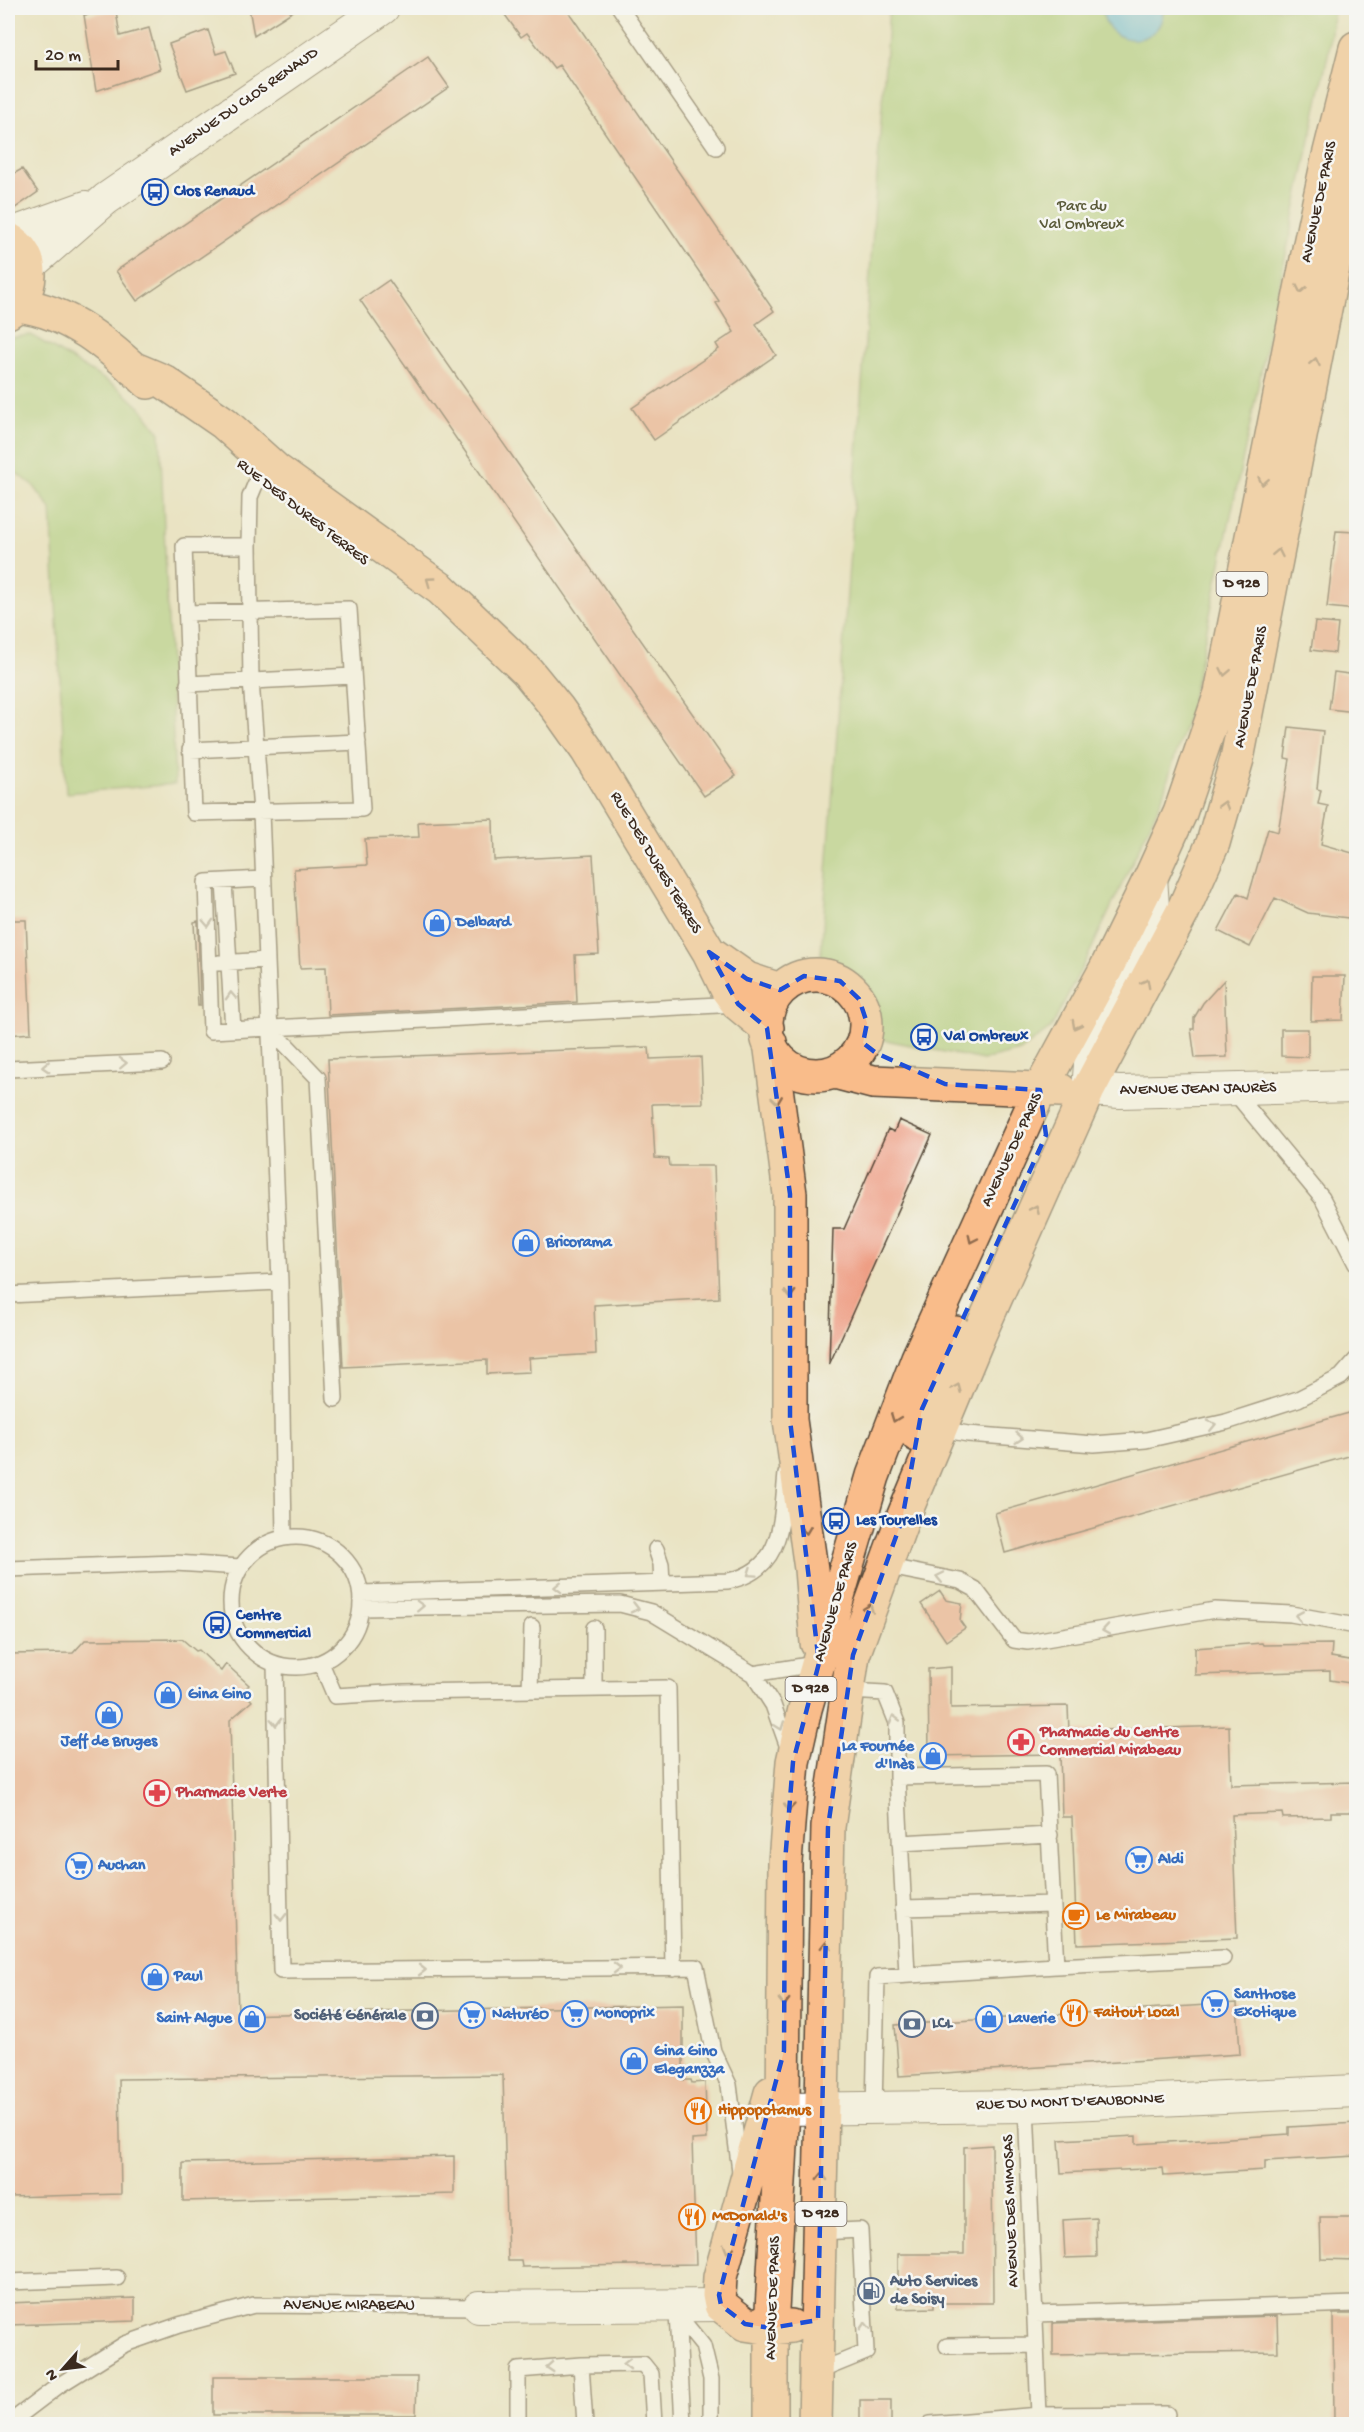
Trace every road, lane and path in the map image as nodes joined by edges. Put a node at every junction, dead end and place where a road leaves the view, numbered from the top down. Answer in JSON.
{"nodes":[{"id":1,"x":383,"y":8,"type":"edge"},
{"id":2,"x":620,"y":8,"type":"edge"},
{"id":3,"x":1356,"y":48,"type":"edge"},
{"id":4,"x":716,"y":147,"type":"dead end"},
{"id":5,"x":1356,"y":150,"type":"edge"},
{"id":6,"x":106,"y":199,"type":"junction"},
{"id":7,"x":8,"y":237,"type":"edge"},
{"id":8,"x":1347,"y":246,"type":"edge"},
{"id":9,"x":21,"y":290,"type":"edge"},
{"id":10,"x":266,"y":475,"type":"junction"},
{"id":11,"x":249,"y":546,"type":"junction"},
{"id":12,"x":250,"y":612,"type":"junction"},
{"id":13,"x":187,"y":613,"type":"junction"},
{"id":14,"x":353,"y":676,"type":"junction"},
{"id":15,"x":251,"y":681,"type":"junction"},
{"id":16,"x":188,"y":684,"type":"junction"},
{"id":17,"x":358,"y":742,"type":"junction"},
{"id":18,"x":257,"y":748,"type":"junction"},
{"id":19,"x":190,"y":750,"type":"junction"},
{"id":20,"x":261,"y":812,"type":"junction"},
{"id":21,"x":1152,"y":877,"type":"junction"},
{"id":22,"x":263,"y":879,"type":"junction"},
{"id":23,"x":224,"y":882,"type":"junction"},
{"id":24,"x":709,"y":952,"type":"junction"},
{"id":25,"x":267,"y":960,"type":"junction"},
{"id":26,"x":230,"y":962,"type":"junction"},
{"id":27,"x":210,"y":963,"type":"junction"},
{"id":28,"x":780,"y":990,"type":"junction"},
{"id":29,"x":738,"y":1004,"type":"junction"},
{"id":30,"x":270,"y":1028,"type":"junction"},
{"id":31,"x":233,"y":1030,"type":"junction"},
{"id":32,"x":768,"y":1035,"type":"junction"},
{"id":33,"x":863,"y":1043,"type":"junction"},
{"id":34,"x":162,"y":1062,"type":"dead end"},
{"id":35,"x":8,"y":1069,"type":"edge"},
{"id":36,"x":835,"y":1071,"type":"junction"},
{"id":37,"x":945,"y":1083,"type":"junction"},
{"id":38,"x":1356,"y":1086,"type":"edge"},
{"id":39,"x":1232,"y":1089,"type":"junction"},
{"id":40,"x":1040,"y":1090,"type":"junction"},
{"id":41,"x":1088,"y":1090,"type":"junction"},
{"id":42,"x":1356,"y":1263,"type":"edge"},
{"id":43,"x":280,"y":1282,"type":"junction"},
{"id":44,"x":8,"y":1295,"type":"edge"},
{"id":45,"x":1356,"y":1360,"type":"edge"},
{"id":46,"x":335,"y":1399,"type":"dead end"},
{"id":47,"x":790,"y":1420,"type":"junction"},
{"id":48,"x":940,"y":1429,"type":"junction"},
{"id":49,"x":902,"y":1520,"type":"junction"},
{"id":50,"x":284,"y":1538,"type":"junction"},
{"id":51,"x":656,"y":1549,"type":"dead end"},
{"id":52,"x":884,"y":1566,"type":"junction"},
{"id":53,"x":241,"y":1567,"type":"junction"},
{"id":54,"x":8,"y":1569,"type":"edge"},
{"id":55,"x":662,"y":1583,"type":"junction"},
{"id":56,"x":361,"y":1601,"type":"junction"},
{"id":57,"x":1356,"y":1626,"type":"edge"},
{"id":58,"x":532,"y":1627,"type":"dead end"},
{"id":59,"x":594,"y":1628,"type":"dead end"},
{"id":60,"x":836,"y":1659,"type":"junction"},
{"id":61,"x":321,"y":1663,"type":"junction"},
{"id":62,"x":275,"y":1664,"type":"junction"},
{"id":63,"x":753,"y":1674,"type":"junction"},
{"id":64,"x":594,"y":1689,"type":"junction"},
{"id":65,"x":530,"y":1690,"type":"junction"},
{"id":66,"x":848,"y":1691,"type":"junction"},
{"id":67,"x":793,"y":1762,"type":"junction"},
{"id":68,"x":897,"y":1777,"type":"junction"},
{"id":69,"x":1050,"y":1835,"type":"junction"},
{"id":70,"x":900,"y":1843,"type":"junction"},
{"id":71,"x":1053,"y":1904,"type":"junction"},
{"id":72,"x":903,"y":1908,"type":"junction"},
{"id":73,"x":1223,"y":1958,"type":"dead end"},
{"id":74,"x":1056,"y":1966,"type":"junction"},
{"id":75,"x":673,"y":1968,"type":"junction"},
{"id":76,"x":907,"y":1974,"type":"junction"},
{"id":77,"x":784,"y":2051,"type":"junction"},
{"id":78,"x":1356,"y":2091,"type":"edge"},
{"id":79,"x":1026,"y":2106,"type":"junction"},
{"id":80,"x":783,"y":2109,"type":"junction"},
{"id":81,"x":823,"y":2109,"type":"junction"},
{"id":82,"x":874,"y":2109,"type":"junction"},
{"id":83,"x":743,"y":2197,"type":"junction"},
{"id":84,"x":820,"y":2232,"type":"junction"},
{"id":85,"x":117,"y":2278,"type":"dead end"},
{"id":86,"x":8,"y":2282,"type":"edge"},
{"id":87,"x":1356,"y":2304,"type":"edge"},
{"id":88,"x":479,"y":2307,"type":"joint"},
{"id":89,"x":677,"y":2309,"type":"junction"},
{"id":90,"x":1035,"y":2314,"type":"junction"},
{"id":91,"x":746,"y":2319,"type":"junction"},
{"id":92,"x":818,"y":2320,"type":"junction"},
{"id":93,"x":1036,"y":2344,"type":"junction"},
{"id":94,"x":947,"y":2346,"type":"dead end"},
{"id":95,"x":582,"y":2365,"type":"junction"},
{"id":96,"x":817,"y":2372,"type":"junction"},
{"id":97,"x":1167,"y":2414,"type":"dead end"},
{"id":98,"x":1040,"y":2415,"type":"junction"},
{"id":99,"x":8,"y":2424,"type":"edge"},
{"id":100,"x":518,"y":2424,"type":"edge"},
{"id":101,"x":585,"y":2424,"type":"edge"},
{"id":102,"x":654,"y":2424,"type":"edge"},
{"id":103,"x":683,"y":2424,"type":"edge"},
{"id":104,"x":711,"y":2424,"type":"edge"},
{"id":105,"x":771,"y":2424,"type":"edge"},
{"id":106,"x":815,"y":2424,"type":"edge"},
{"id":107,"x":930,"y":2424,"type":"edge"}],
"edges":[{"from":1,"to":6,"type":"street","name":"AVENUE DU CLOS RENAUD"},
{"from":2,"to":4,"type":"lane"},
{"from":3,"to":21,"type":"main road","name":"AVENUE DE PARIS","number":"D 928","one_way":true},
{"from":5,"to":8,"type":"main road","name":"AVENUE DE PARIS","number":"D 928"},
{"from":6,"to":7,"type":"street"},
{"from":6,"to":9,"type":"street"},
{"from":7,"to":9,"type":"main road"},
{"from":41,"to":8,"type":"main road","name":"AVENUE DE PARIS","number":"D 928","one_way":true},
{"from":9,"to":10,"type":"main road","name":"RUE DES DURES TERRES"},
{"from":10,"to":11,"type":"lane"},
{"from":10,"to":24,"type":"main road","name":"RUE DES DURES TERRES"},
{"from":11,"to":12,"type":"lane"},
{"from":11,"to":13,"type":"lane"},
{"from":12,"to":13,"type":"lane"},
{"from":12,"to":14,"type":"lane"},
{"from":12,"to":15,"type":"lane"},
{"from":13,"to":16,"type":"lane"},
{"from":14,"to":15,"type":"lane"},
{"from":14,"to":17,"type":"lane"},
{"from":15,"to":16,"type":"lane"},
{"from":15,"to":18,"type":"lane"},
{"from":16,"to":19,"type":"lane"},
{"from":17,"to":18,"type":"lane"},
{"from":17,"to":20,"type":"lane"},
{"from":18,"to":19,"type":"lane"},
{"from":18,"to":20,"type":"lane"},
{"from":19,"to":20,"type":"lane"},
{"from":20,"to":22,"type":"lane"},
{"from":21,"to":40,"type":"main road","name":"AVENUE DE PARIS","number":"D 928","one_way":true},
{"from":21,"to":41,"type":"street","name":"AVENUE DE PARIS"},
{"from":22,"to":23,"type":"lane"},
{"from":22,"to":25,"type":"lane"},
{"from":23,"to":26,"type":"lane"},
{"from":23,"to":27,"type":"lane","one_way":true},
{"from":24,"to":28,"type":"main road","name":"RUE DES DURES TERRES"},
{"from":24,"to":29,"type":"main road","name":"RUE DES DURES TERRES"},
{"from":25,"to":26,"type":"lane"},
{"from":25,"to":30,"type":"lane"},
{"from":26,"to":27,"type":"lane"},
{"from":31,"to":26,"type":"lane","one_way":true},
{"from":27,"to":31,"type":"lane"},
{"from":28,"to":32,"type":"main road"},
{"from":28,"to":33,"type":"main road"},
{"from":29,"to":30,"type":"lane"},
{"from":29,"to":32,"type":"main road","name":"RUE DES DURES TERRES"},
{"from":30,"to":31,"type":"lane"},
{"from":30,"to":43,"type":"lane"},
{"from":30,"to":46,"type":"lane"},
{"from":32,"to":36,"type":"main road"},
{"from":32,"to":47,"type":"main road","one_way":true},
{"from":33,"to":36,"type":"main road"},
{"from":33,"to":37,"type":"main road"},
{"from":34,"to":35,"type":"lane"},
{"from":36,"to":37,"type":"main road"},
{"from":37,"to":40,"type":"main road","name":"AVENUE JEAN JAURÈS"},
{"from":38,"to":39,"type":"street","name":"AVENUE JEAN JAURÈS"},
{"from":39,"to":41,"type":"street","name":"AVENUE JEAN JAURÈS"},
{"from":39,"to":42,"type":"lane"},
{"from":40,"to":41,"type":"main road","name":"AVENUE JEAN JAURÈS"},
{"from":40,"to":49,"type":"main road"},
{"from":40,"to":60,"type":"main road","name":"AVENUE DE PARIS","number":"D 928","one_way":true},
{"from":48,"to":41,"type":"main road","name":"AVENUE DE PARIS","number":"D 928","one_way":true},
{"from":43,"to":44,"type":"lane"},
{"from":43,"to":50,"type":"lane"},
{"from":48,"to":45,"type":"lane","one_way":true},
{"from":47,"to":55,"type":"lane","one_way":true},
{"from":47,"to":60,"type":"main road","one_way":true},
{"from":48,"to":49,"type":"main road","name":"AVENUE DE PARIS","number":"D 928"},
{"from":49,"to":52,"type":"main road","name":"AVENUE DE PARIS","number":"D 928"},
{"from":50,"to":53,"type":"lane"},
{"from":50,"to":56,"type":"lane"},
{"from":51,"to":55,"type":"lane"},
{"from":57,"to":52,"type":"lane","one_way":true},
{"from":60,"to":52,"type":"main road","name":"AVENUE DE PARIS","number":"D 928","one_way":true},
{"from":53,"to":54,"type":"lane"},
{"from":53,"to":62,"type":"lane"},
{"from":55,"to":56,"type":"lane","one_way":true},
{"from":56,"to":61,"type":"lane"},
{"from":56,"to":63,"type":"lane","one_way":true},
{"from":58,"to":65,"type":"lane"},
{"from":59,"to":64,"type":"lane"},
{"from":60,"to":63,"type":"lane"},
{"from":60,"to":66,"type":"main road","name":"AVENUE DE PARIS","number":"D 928"},
{"from":60,"to":67,"type":"main road","name":"AVENUE DE PARIS","number":"D 928"},
{"from":61,"to":62,"type":"lane"},
{"from":61,"to":65,"type":"lane"},
{"from":62,"to":75,"type":"lane","one_way":true},
{"from":63,"to":67,"type":"lane","one_way":true},
{"from":64,"to":65,"type":"lane"},
{"from":64,"to":75,"type":"lane"},
{"from":68,"to":66,"type":"lane","one_way":true},
{"from":81,"to":66,"type":"main road","name":"AVENUE DE PARIS","number":"D 928","one_way":true},
{"from":67,"to":77,"type":"main road","name":"AVENUE DE PARIS","number":"D 928","one_way":true},
{"from":68,"to":69,"type":"lane"},
{"from":68,"to":70,"type":"lane"},
{"from":69,"to":70,"type":"lane"},
{"from":69,"to":71,"type":"lane"},
{"from":70,"to":72,"type":"lane"},
{"from":71,"to":72,"type":"lane"},
{"from":71,"to":74,"type":"lane"},
{"from":72,"to":76,"type":"lane"},
{"from":73,"to":74,"type":"lane"},
{"from":74,"to":76,"type":"lane"},
{"from":75,"to":83,"type":"lane"},
{"from":76,"to":82,"type":"lane"},
{"from":77,"to":80,"type":"main road","name":"AVENUE DE PARIS","number":"D 928"},
{"from":77,"to":83,"type":"main road"},
{"from":78,"to":79,"type":"street","name":"RUE DU MONT D'EAUBONNE"},
{"from":79,"to":82,"type":"street","name":"RUE DU MONT D'EAUBONNE"},
{"from":79,"to":90,"type":"lane","name":"AVENUE DES MIMOSAS"},
{"from":80,"to":81,"type":"street","name":"RUE DU MONT D'EAUBONNE"},
{"from":80,"to":91,"type":"main road","name":"AVENUE DE PARIS","number":"D 928"},
{"from":81,"to":82,"type":"street","name":"RUE DU MONT D'EAUBONNE"},
{"from":84,"to":81,"type":"main road","name":"AVENUE DE PARIS","number":"D 928","one_way":true},
{"from":83,"to":91,"type":"main road","one_way":true},
{"from":84,"to":92,"type":"main road","name":"AVENUE DE PARIS","number":"D 928"},
{"from":96,"to":84,"type":"lane","one_way":true},
{"from":85,"to":86,"type":"lane"},
{"from":87,"to":90,"type":"lane"},
{"from":88,"to":89,"type":"street","name":"AVENUE MIRABEAU"},
{"from":88,"to":99,"type":"lane","name":"AVENUE MIRABEAU"},
{"from":89,"to":91,"type":"street","name":"AVENUE MIRABEAU"},
{"from":89,"to":103,"type":"lane"},
{"from":89,"to":104,"type":"lane"},
{"from":90,"to":93,"type":"lane","name":"AVENUE DES MIMOSAS"},
{"from":91,"to":92,"type":"main road"},
{"from":91,"to":105,"type":"main road","name":"AVENUE DE PARIS","number":"D 928"},
{"from":92,"to":96,"type":"main road","name":"AVENUE DE PARIS","number":"D 928"},
{"from":93,"to":94,"type":"lane"},
{"from":93,"to":98,"type":"lane","name":"AVENUE DES MIMOSAS"},
{"from":95,"to":100,"type":"lane","one_way":true},
{"from":95,"to":101,"type":"lane"},
{"from":102,"to":95,"type":"lane","one_way":true},
{"from":96,"to":106,"type":"main road","name":"AVENUE DE PARIS","number":"D 928"},
{"from":97,"to":98,"type":"lane"},
{"from":98,"to":107,"type":"lane"}]}
